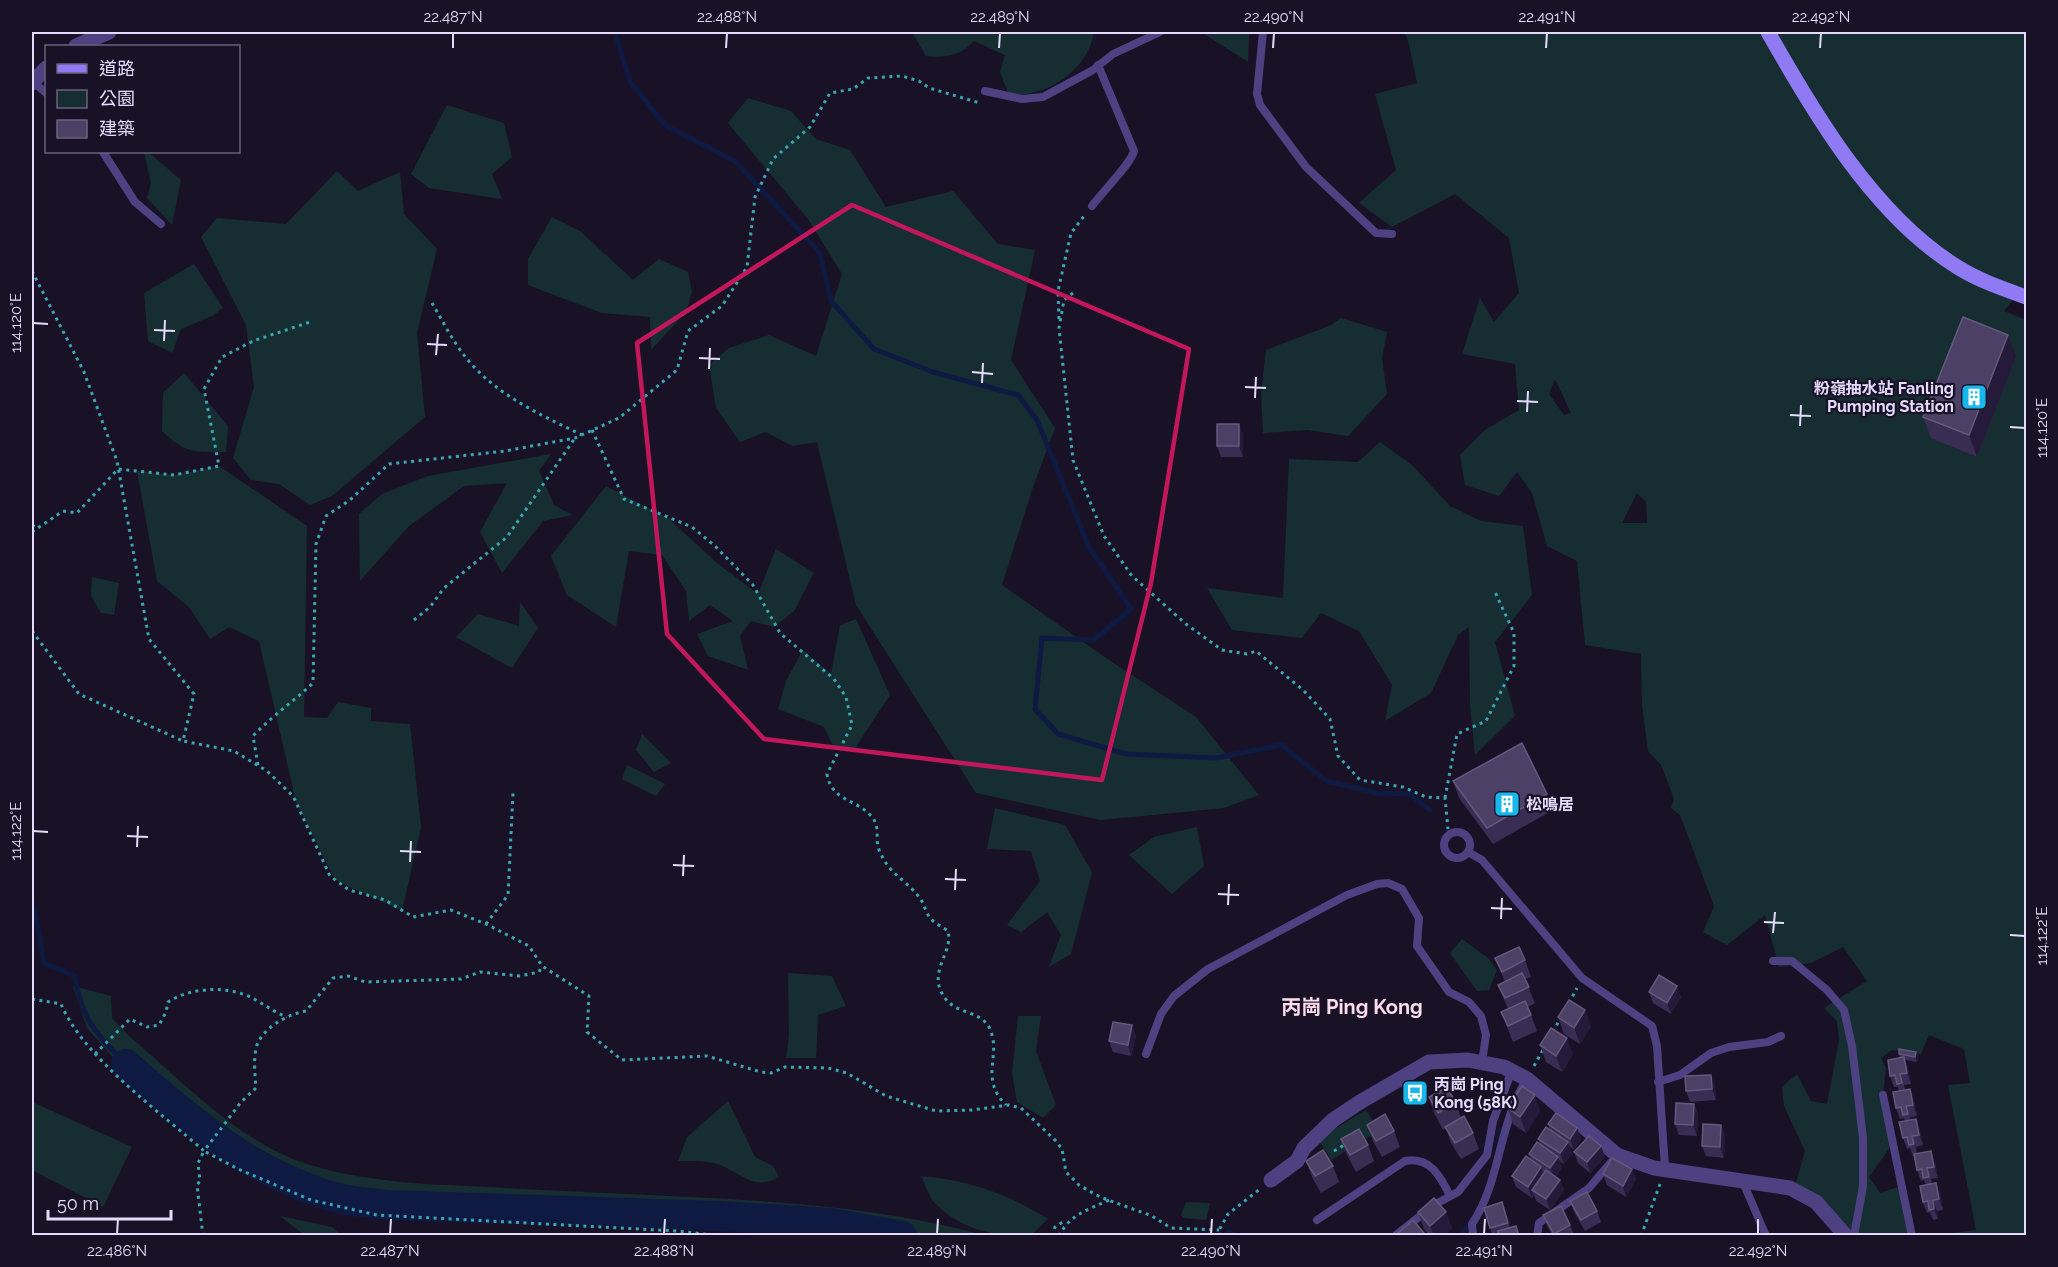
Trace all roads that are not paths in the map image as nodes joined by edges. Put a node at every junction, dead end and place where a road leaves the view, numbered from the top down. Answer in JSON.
{"nodes":[{"id":1,"x":109,"y":32,"type":"edge"},
{"id":2,"x":1160,"y":32,"type":"edge"},
{"id":3,"x":1263,"y":32,"type":"edge"},
{"id":4,"x":1768,"y":32,"type":"edge"},
{"id":5,"x":78,"y":45,"type":"edge"},
{"id":6,"x":1098,"y":65,"type":"junction"},
{"id":7,"x":45,"y":69,"type":"edge"},
{"id":8,"x":32,"y":82,"type":"edge"},
{"id":9,"x":985,"y":91,"type":"road end"},
{"id":10,"x":45,"y":92,"type":"edge"},
{"id":11,"x":104,"y":153,"type":"edge"},
{"id":12,"x":1092,"y":206,"type":"road end"},
{"id":13,"x":161,"y":224,"type":"dead end"},
{"id":14,"x":1392,"y":234,"type":"dead end"},
{"id":15,"x":2026,"y":297,"type":"edge"},
{"id":16,"x":1468,"y":852,"type":"dead end"},
{"id":17,"x":1773,"y":961,"type":"dead end"},
{"id":18,"x":1781,"y":1036,"type":"dead end"},
{"id":19,"x":1146,"y":1054,"type":"dead end"},
{"id":20,"x":1482,"y":1062,"type":"junction"},
{"id":21,"x":1512,"y":1070,"type":"junction"},
{"id":22,"x":1527,"y":1079,"type":"junction"},
{"id":23,"x":1658,"y":1082,"type":"junction"},
{"id":24,"x":1883,"y":1095,"type":"dead end"},
{"id":25,"x":1617,"y":1155,"type":"junction"},
{"id":26,"x":1665,"y":1169,"type":"junction"},
{"id":27,"x":1271,"y":1180,"type":"road end"},
{"id":28,"x":1743,"y":1182,"type":"junction"},
{"id":29,"x":1450,"y":1196,"type":"junction"},
{"id":30,"x":1317,"y":1220,"type":"dead end"},
{"id":31,"x":1395,"y":1236,"type":"edge"},
{"id":32,"x":1473,"y":1236,"type":"edge"},
{"id":33,"x":1537,"y":1236,"type":"edge"},
{"id":34,"x":1766,"y":1236,"type":"edge"},
{"id":35,"x":1846,"y":1236,"type":"edge"},
{"id":36,"x":1854,"y":1236,"type":"edge"},
{"id":37,"x":1912,"y":1236,"type":"edge"}],
"edges":[{"from":1,"to":5,"type":"street"},
{"from":2,"to":6,"type":"lane"},
{"from":3,"to":14,"type":"lane"},
{"from":4,"to":15,"type":"main road"},
{"from":6,"to":9,"type":"lane"},
{"from":6,"to":12,"type":"lane"},
{"from":7,"to":8,"type":"street"},
{"from":8,"to":10,"type":"lane"},
{"from":11,"to":13,"type":"lane"},
{"from":16,"to":23,"type":"lane"},
{"from":17,"to":36,"type":"lane"},
{"from":18,"to":23,"type":"lane"},
{"from":19,"to":20,"type":"lane"},
{"from":20,"to":21,"type":"street"},
{"from":20,"to":27,"type":"street"},
{"from":21,"to":22,"type":"street"},
{"from":21,"to":29,"type":"lane"},
{"from":22,"to":25,"type":"street"},
{"from":22,"to":32,"type":"lane"},
{"from":23,"to":26,"type":"lane"},
{"from":24,"to":37,"type":"lane"},
{"from":25,"to":26,"type":"street"},
{"from":25,"to":33,"type":"lane"},
{"from":26,"to":28,"type":"street"},
{"from":28,"to":34,"type":"lane"},
{"from":28,"to":35,"type":"street"},
{"from":29,"to":30,"type":"lane"},
{"from":29,"to":31,"type":"lane"}]}
